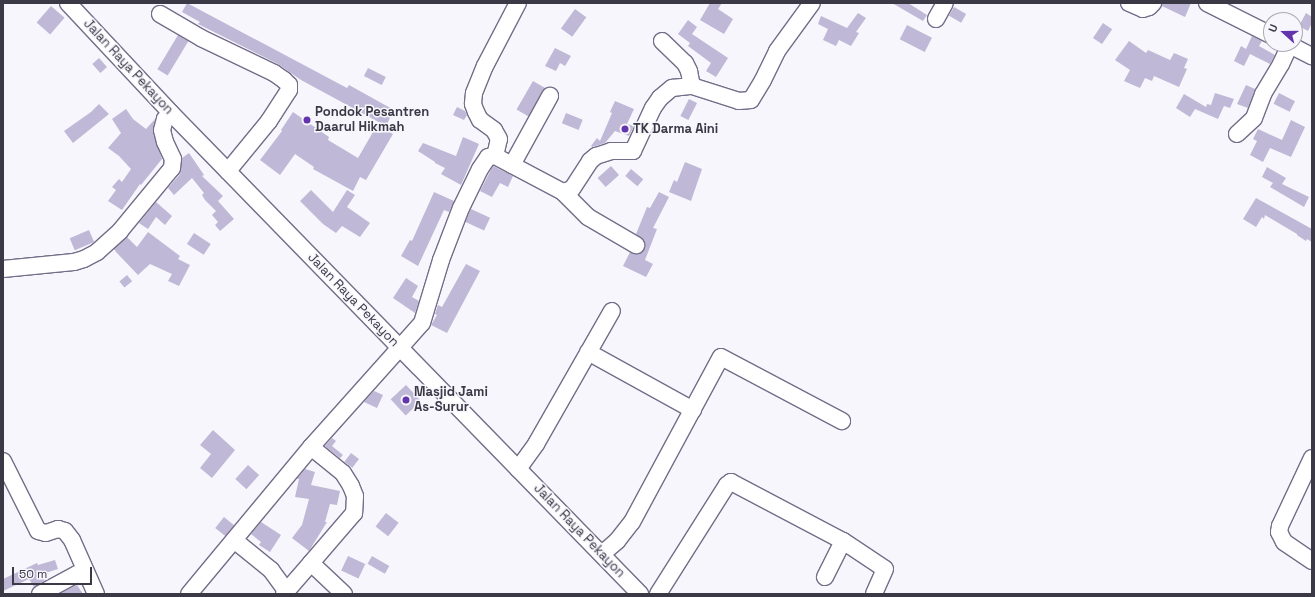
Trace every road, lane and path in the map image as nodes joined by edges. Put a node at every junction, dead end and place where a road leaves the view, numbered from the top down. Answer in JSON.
{"nodes":[{"id":1,"x":68,"y":3,"type":"edge"},
{"id":2,"x":518,"y":3,"type":"edge"},
{"id":3,"x":812,"y":3,"type":"edge"},
{"id":4,"x":945,"y":3,"type":"edge"},
{"id":5,"x":1129,"y":3,"type":"edge"},
{"id":6,"x":1153,"y":3,"type":"edge"},
{"id":7,"x":1207,"y":3,"type":"edge"},
{"id":8,"x":160,"y":14,"type":"dead end"},
{"id":9,"x":936,"y":19,"type":"dead end"},
{"id":10,"x":1263,"y":31,"type":"edge"},
{"id":11,"x":662,"y":41,"type":"dead end"},
{"id":12,"x":1303,"y":51,"type":"edge"},
{"id":13,"x":1286,"y":52,"type":"edge"},
{"id":14,"x":1312,"y":56,"type":"edge"},
{"id":15,"x":692,"y":86,"type":"junction"},
{"id":16,"x":550,"y":96,"type":"dead end"},
{"id":17,"x":171,"y":113,"type":"junction"},
{"id":18,"x":1237,"y":134,"type":"dead end"},
{"id":19,"x":495,"y":156,"type":"junction"},
{"id":20,"x":512,"y":165,"type":"junction"},
{"id":21,"x":228,"y":171,"type":"junction"},
{"id":22,"x":563,"y":192,"type":"junction"},
{"id":23,"x":636,"y":245,"type":"dead end"},
{"id":24,"x":3,"y":269,"type":"edge"},
{"id":25,"x":612,"y":311,"type":"dead end"},
{"id":26,"x":401,"y":346,"type":"junction"},
{"id":27,"x":588,"y":352,"type":"junction"},
{"id":28,"x":693,"y":410,"type":"junction"},
{"id":29,"x":842,"y":421,"type":"dead end"},
{"id":30,"x":311,"y":447,"type":"junction"},
{"id":31,"x":1312,"y":458,"type":"edge"},
{"id":32,"x":3,"y":462,"type":"edge"},
{"id":33,"x":518,"y":469,"type":"junction"},
{"id":34,"x":234,"y":540,"type":"junction"},
{"id":35,"x":843,"y":541,"type":"junction"},
{"id":36,"x":602,"y":554,"type":"junction"},
{"id":37,"x":1312,"y":561,"type":"edge"},
{"id":38,"x":311,"y":563,"type":"junction"},
{"id":39,"x":87,"y":577,"type":"junction"},
{"id":40,"x":825,"y":577,"type":"dead end"},
{"id":41,"x":285,"y":593,"type":"edge"},
{"id":42,"x":40,"y":594,"type":"edge"},
{"id":43,"x":96,"y":594,"type":"edge"},
{"id":44,"x":189,"y":594,"type":"edge"},
{"id":45,"x":344,"y":594,"type":"edge"},
{"id":46,"x":640,"y":594,"type":"edge"},
{"id":47,"x":658,"y":594,"type":"edge"},
{"id":48,"x":874,"y":594,"type":"edge"}],
"edges":[{"from":1,"to":17,"type":"street","name":"Jalan Raya Pekayon"},
{"from":2,"to":19,"type":"street"},
{"from":3,"to":15,"type":"street"},
{"from":4,"to":9,"type":"street"},
{"from":5,"to":6,"type":"street"},
{"from":7,"to":10,"type":"street"},
{"from":8,"to":21,"type":"street"},
{"from":11,"to":15,"type":"street"},
{"from":12,"to":14,"type":"street"},
{"from":13,"to":18,"type":"street"},
{"from":15,"to":22,"type":"street"},
{"from":16,"to":20,"type":"street"},
{"from":17,"to":21,"type":"street","name":"Jalan Raya Pekayon"},
{"from":17,"to":24,"type":"street"},
{"from":19,"to":20,"type":"street"},
{"from":19,"to":26,"type":"street"},
{"from":20,"to":22,"type":"street"},
{"from":21,"to":26,"type":"street","name":"Jalan Raya Pekayon"},
{"from":22,"to":23,"type":"street"},
{"from":25,"to":27,"type":"street"},
{"from":26,"to":30,"type":"street"},
{"from":26,"to":33,"type":"street","name":"Jalan Raya Pekayon"},
{"from":27,"to":28,"type":"street"},
{"from":27,"to":33,"type":"street"},
{"from":28,"to":29,"type":"street"},
{"from":28,"to":36,"type":"street"},
{"from":30,"to":34,"type":"street"},
{"from":30,"to":38,"type":"street"},
{"from":31,"to":37,"type":"street"},
{"from":32,"to":39,"type":"street"},
{"from":33,"to":36,"type":"street","name":"Jalan Raya Pekayon"},
{"from":34,"to":41,"type":"street"},
{"from":34,"to":44,"type":"street"},
{"from":35,"to":40,"type":"street"},
{"from":35,"to":47,"type":"street"},
{"from":35,"to":48,"type":"street"},
{"from":36,"to":46,"type":"street","name":"Jalan Raya Pekayon"},
{"from":38,"to":41,"type":"street"},
{"from":38,"to":45,"type":"street"},
{"from":39,"to":42,"type":"street"},
{"from":39,"to":43,"type":"street"}]}
